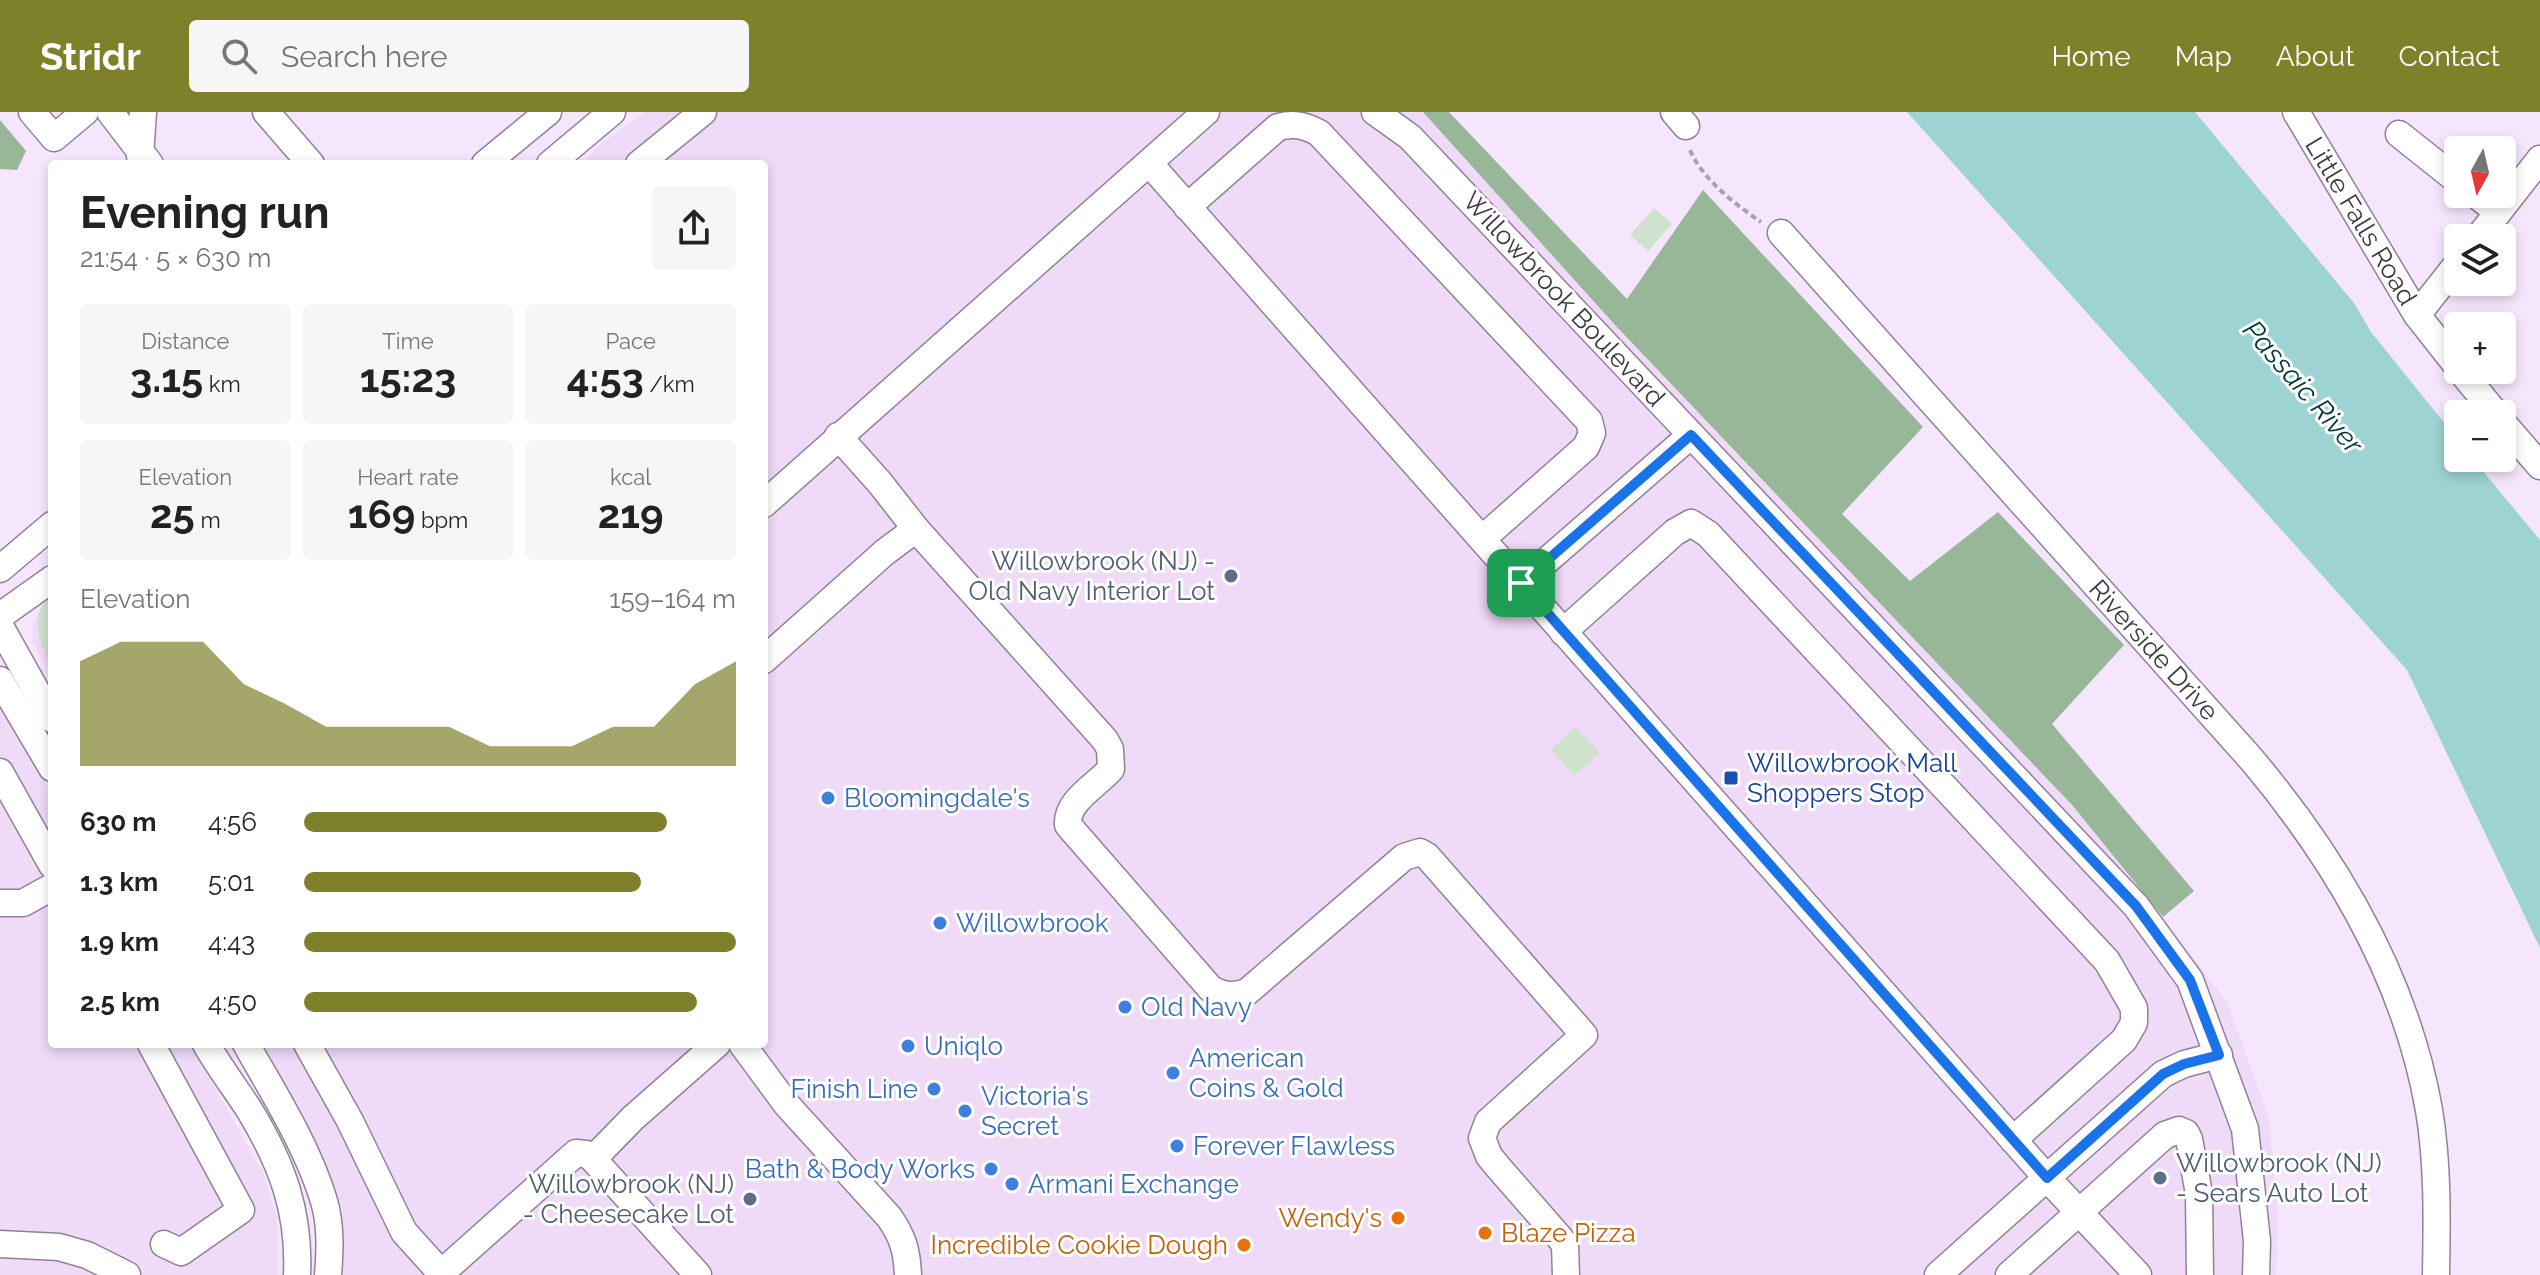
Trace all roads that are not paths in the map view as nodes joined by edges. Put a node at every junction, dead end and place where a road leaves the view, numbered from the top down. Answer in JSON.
{"nodes":[{"id":1,"x":32,"y":112,"type":"edge"},
{"id":2,"x":85,"y":112,"type":"edge"},
{"id":3,"x":110,"y":112,"type":"edge"},
{"id":4,"x":143,"y":112,"type":"edge"},
{"id":5,"x":266,"y":112,"type":"edge"},
{"id":6,"x":548,"y":112,"type":"edge"},
{"id":7,"x":612,"y":112,"type":"edge"},
{"id":8,"x":703,"y":112,"type":"edge"},
{"id":9,"x":1206,"y":112,"type":"edge"},
{"id":10,"x":1375,"y":112,"type":"edge"},
{"id":11,"x":1396,"y":112,"type":"edge"},
{"id":12,"x":2296,"y":112,"type":"edge"},
{"id":13,"x":2399,"y":134,"type":"dead end"},
{"id":14,"x":1410,"y":137,"type":"junction"},
{"id":15,"x":580,"y":152,"type":"edge"},
{"id":16,"x":2540,"y":159,"type":"edge"},
{"id":17,"x":143,"y":160,"type":"edge"},
{"id":18,"x":308,"y":160,"type":"edge"},
{"id":19,"x":490,"y":160,"type":"edge"},
{"id":20,"x":560,"y":160,"type":"edge"},
{"id":21,"x":644,"y":160,"type":"edge"},
{"id":22,"x":1149,"y":163,"type":"junction"},
{"id":23,"x":2444,"y":170,"type":"edge"},
{"id":24,"x":1187,"y":207,"type":"junction"},
{"id":25,"x":2493,"y":208,"type":"edge"},
{"id":26,"x":2498,"y":212,"type":"junction"},
{"id":27,"x":2489,"y":224,"type":"edge"},
{"id":28,"x":1781,"y":233,"type":"road end"},
{"id":29,"x":2444,"y":281,"type":"edge"},
{"id":30,"x":2417,"y":315,"type":"junction"},
{"id":31,"x":2444,"y":349,"type":"edge"},
{"id":32,"x":2472,"y":384,"type":"edge"},
{"id":33,"x":2485,"y":400,"type":"edge"},
{"id":34,"x":1691,"y":435,"type":"junction"},
{"id":35,"x":838,"y":436,"type":"junction"},
{"id":36,"x":2516,"y":438,"type":"edge"},
{"id":37,"x":2540,"y":466,"type":"edge"},
{"id":38,"x":768,"y":500,"type":"edge"},
{"id":39,"x":48,"y":528,"type":"edge"},
{"id":40,"x":916,"y":529,"type":"junction"},
{"id":41,"x":1482,"y":539,"type":"junction"},
{"id":42,"x":0,"y":569,"type":"edge"},
{"id":43,"x":48,"y":582,"type":"edge"},
{"id":44,"x":1521,"y":583,"type":"junction"},
{"id":45,"x":0,"y":616,"type":"edge"},
{"id":46,"x":0,"y":626,"type":"edge"},
{"id":47,"x":1563,"y":632,"type":"junction"},
{"id":48,"x":768,"y":656,"type":"edge"},
{"id":49,"x":0,"y":680,"type":"edge"},
{"id":50,"x":48,"y":712,"type":"edge"},
{"id":51,"x":48,"y":761,"type":"edge"},
{"id":52,"x":0,"y":772,"type":"edge"},
{"id":53,"x":48,"y":858,"type":"edge"},
{"id":54,"x":48,"y":889,"type":"edge"},
{"id":55,"x":0,"y":903,"type":"edge"},
{"id":56,"x":153,"y":1048,"type":"edge"},
{"id":57,"x":209,"y":1048,"type":"edge"},
{"id":58,"x":248,"y":1048,"type":"edge"},
{"id":59,"x":309,"y":1048,"type":"edge"},
{"id":60,"x":712,"y":1048,"type":"edge"},
{"id":61,"x":745,"y":1048,"type":"edge"},
{"id":62,"x":2219,"y":1055,"type":"junction"},
{"id":63,"x":2013,"y":1140,"type":"junction"},
{"id":64,"x":593,"y":1159,"type":"junction"},
{"id":65,"x":2047,"y":1178,"type":"junction"},
{"id":66,"x":2078,"y":1211,"type":"junction"},
{"id":67,"x":0,"y":1244,"type":"edge"},
{"id":68,"x":164,"y":1244,"type":"dead end"},
{"id":69,"x":444,"y":1273,"type":"edge"},
{"id":70,"x":127,"y":1275,"type":"edge"},
{"id":71,"x":297,"y":1275,"type":"edge"},
{"id":72,"x":328,"y":1275,"type":"edge"},
{"id":73,"x":698,"y":1275,"type":"edge"},
{"id":74,"x":908,"y":1275,"type":"edge"},
{"id":75,"x":1566,"y":1275,"type":"edge"},
{"id":76,"x":1938,"y":1275,"type":"edge"},
{"id":77,"x":2009,"y":1275,"type":"edge"},
{"id":78,"x":2138,"y":1275,"type":"edge"},
{"id":79,"x":2200,"y":1275,"type":"edge"},
{"id":80,"x":2256,"y":1275,"type":"edge"},
{"id":81,"x":2436,"y":1275,"type":"edge"}],
"edges":[{"from":1,"to":2,"type":"street"},
{"from":3,"to":17,"type":"street"},
{"from":4,"to":17,"type":"street"},
{"from":5,"to":18,"type":"street"},
{"from":6,"to":19,"type":"street"},
{"from":7,"to":15,"type":"street"},
{"from":8,"to":21,"type":"street"},
{"from":9,"to":22,"type":"street"},
{"from":10,"to":14,"type":"street","name":"Willowbrook Boulevard"},
{"from":11,"to":14,"type":"street","name":"Willowbrook Boulevard"},
{"from":12,"to":30,"type":"street","name":"Little Falls Road"},
{"from":13,"to":23,"type":"street"},
{"from":14,"to":34,"type":"street","name":"Willowbrook Boulevard"},
{"from":15,"to":20,"type":"street"},
{"from":16,"to":26,"type":"street"},
{"from":22,"to":24,"type":"street"},
{"from":22,"to":35,"type":"street"},
{"from":24,"to":41,"type":"street"},
{"from":24,"to":41,"type":"street"},
{"from":25,"to":26,"type":"street"},
{"from":26,"to":27,"type":"street"},
{"from":28,"to":81,"type":"street","name":"Riverside Drive"},
{"from":29,"to":30,"type":"street"},
{"from":30,"to":31,"type":"street","name":"Little Falls Road"},
{"from":32,"to":33,"type":"street","name":"Little Falls Road"},
{"from":34,"to":44,"type":"street"},
{"from":34,"to":62,"type":"street","name":"Willowbrook Boulevard"},
{"from":35,"to":38,"type":"street"},
{"from":35,"to":40,"type":"street"},
{"from":36,"to":37,"type":"street"},
{"from":39,"to":42,"type":"street"},
{"from":40,"to":48,"type":"street"},
{"from":40,"to":75,"type":"street"},
{"from":41,"to":44,"type":"street"},
{"from":43,"to":45,"type":"street"},
{"from":44,"to":47,"type":"street"},
{"from":46,"to":50,"type":"street"},
{"from":47,"to":63,"type":"street"},
{"from":47,"to":63,"type":"street"},
{"from":49,"to":51,"type":"street"},
{"from":52,"to":53,"type":"street"},
{"from":54,"to":55,"type":"street"},
{"from":56,"to":68,"type":"street"},
{"from":57,"to":71,"type":"street"},
{"from":58,"to":72,"type":"street"},
{"from":59,"to":69,"type":"street"},
{"from":60,"to":64,"type":"street"},
{"from":61,"to":74,"type":"street"},
{"from":62,"to":65,"type":"street"},
{"from":62,"to":80,"type":"street","name":"Willowbrook Boulevard"},
{"from":63,"to":65,"type":"street"},
{"from":64,"to":69,"type":"street"},
{"from":64,"to":73,"type":"street"},
{"from":65,"to":66,"type":"street"},
{"from":65,"to":76,"type":"street"},
{"from":66,"to":77,"type":"street"},
{"from":66,"to":78,"type":"street"},
{"from":66,"to":79,"type":"street"},
{"from":67,"to":70,"type":"street"}]}
